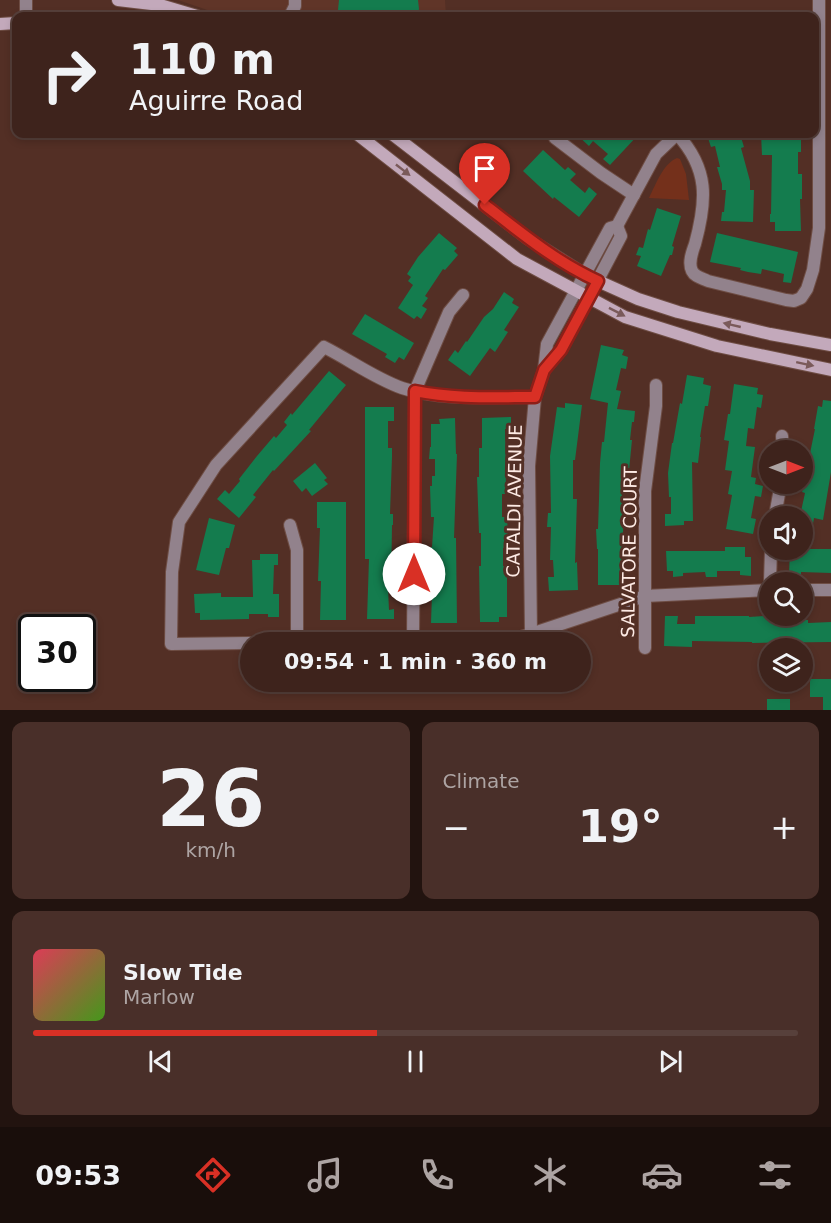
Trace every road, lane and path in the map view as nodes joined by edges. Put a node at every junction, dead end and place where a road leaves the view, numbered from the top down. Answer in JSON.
{"nodes":[{"id":1,"x":118,"y":0,"type":"edge"},
{"id":2,"x":819,"y":0,"type":"edge"},
{"id":3,"x":184,"y":12,"type":"edge"},
{"id":4,"x":821,"y":106,"type":"edge"},
{"id":5,"x":362,"y":138,"type":"edge"},
{"id":6,"x":397,"y":138,"type":"edge"},
{"id":7,"x":555,"y":138,"type":"dead end"},
{"id":8,"x":673,"y":138,"type":"edge"},
{"id":9,"x":681,"y":138,"type":"edge"},
{"id":10,"x":634,"y":195,"type":"junction"},
{"id":11,"x":617,"y":226,"type":"junction"},
{"id":12,"x":580,"y":283,"type":"junction"},
{"id":13,"x":593,"y":290,"type":"junction"},
{"id":14,"x":463,"y":295,"type":"dead end"},
{"id":15,"x":831,"y":345,"type":"edge"},
{"id":16,"x":831,"y":369,"type":"edge"},
{"id":17,"x":544,"y":370,"type":"junction"},
{"id":18,"x":656,"y":385,"type":"dead end"},
{"id":19,"x":415,"y":391,"type":"junction"},
{"id":20,"x":535,"y":397,"type":"junction"},
{"id":21,"x":782,"y":436,"type":"dead end"},
{"id":22,"x":782,"y":440,"type":"edge"},
{"id":23,"x":290,"y":525,"type":"dead end"},
{"id":24,"x":759,"y":588,"type":"edge"},
{"id":25,"x":813,"y":590,"type":"edge"},
{"id":26,"x":831,"y":590,"type":"edge"},
{"id":27,"x":645,"y":596,"type":"junction"},
{"id":28,"x":297,"y":632,"type":"edge"},
{"id":29,"x":414,"y":632,"type":"edge"},
{"id":30,"x":531,"y":632,"type":"edge"},
{"id":31,"x":537,"y":632,"type":"edge"},
{"id":32,"x":240,"y":643,"type":"edge"},
{"id":33,"x":645,"y":648,"type":"dead end"}],
"edges":[{"from":1,"to":3,"type":"main road"},
{"from":2,"to":4,"type":"street"},
{"from":4,"to":9,"type":"street"},
{"from":5,"to":12,"type":"main road","one_way":true},
{"from":6,"to":12,"type":"main road"},
{"from":7,"to":10,"type":"street"},
{"from":8,"to":10,"type":"street"},
{"from":10,"to":11,"type":"street"},
{"from":11,"to":12,"type":"street","name":"CATALDI AVENUE"},
{"from":11,"to":13,"type":"street","name":"CATALDI AVENUE"},
{"from":12,"to":13,"type":"main road"},
{"from":12,"to":13,"type":"main road"},
{"from":12,"to":17,"type":"street","name":"CATALDI AVENUE"},
{"from":15,"to":13,"type":"main road","one_way":true},
{"from":13,"to":16,"type":"main road","one_way":true},
{"from":13,"to":17,"type":"street","name":"CATALDI AVENUE"},
{"from":14,"to":19,"type":"street"},
{"from":17,"to":20,"type":"street","name":"CATALDI AVENUE"},
{"from":18,"to":27,"type":"street","name":"SALVATORE COURT"},
{"from":19,"to":20,"type":"street"},
{"from":19,"to":29,"type":"street"},
{"from":19,"to":32,"type":"street"},
{"from":20,"to":30,"type":"street","name":"CATALDI AVENUE"},
{"from":21,"to":22,"type":"street"},
{"from":23,"to":28,"type":"street"},
{"from":24,"to":27,"type":"street"},
{"from":25,"to":26,"type":"street"},
{"from":27,"to":31,"type":"street"},
{"from":27,"to":33,"type":"street","name":"SALVATORE COURT"}]}
